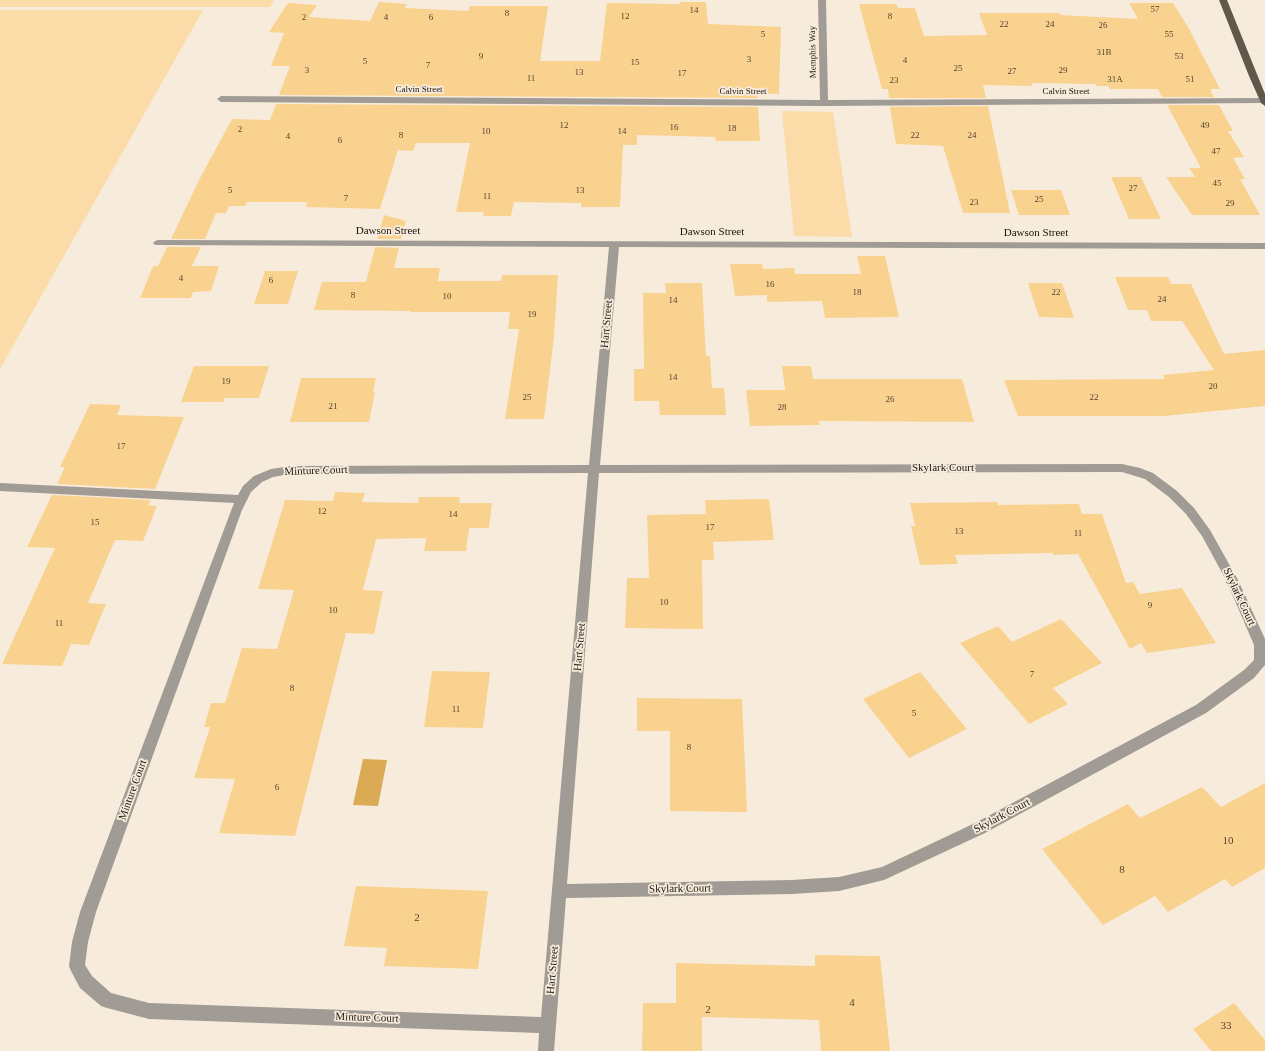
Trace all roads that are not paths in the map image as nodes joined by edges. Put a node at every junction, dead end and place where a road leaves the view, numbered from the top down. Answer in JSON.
{"nodes":[{"id":1,"x":822,"y":0,"type":"edge"},
{"id":2,"x":1223,"y":0,"type":"edge"},
{"id":3,"x":221,"y":98,"type":"dead end"},
{"id":4,"x":1264,"y":98,"type":"edge"},
{"id":5,"x":824,"y":103,"type":"junction"},
{"id":6,"x":158,"y":242,"type":"dead end"},
{"id":7,"x":614,"y":244,"type":"junction"},
{"id":8,"x":1265,"y":246,"type":"edge"},
{"id":9,"x":594,"y":469,"type":"junction"},
{"id":10,"x":0,"y":487,"type":"edge"},
{"id":11,"x":242,"y":499,"type":"junction"},
{"id":12,"x":560,"y":891,"type":"junction"},
{"id":13,"x":549,"y":1025,"type":"junction"},
{"id":14,"x":546,"y":1051,"type":"edge"}],
"edges":[{"from":1,"to":5,"type":"street","name":"Memphis Way"},
{"from":2,"to":4,"type":"main road"},
{"from":3,"to":5,"type":"street","name":"Calvin Street"},
{"from":4,"to":5,"type":"street","name":"Calvin Street"},
{"from":6,"to":7,"type":"street","name":"Dawson Street"},
{"from":7,"to":8,"type":"street","name":"Dawson Street"},
{"from":7,"to":9,"type":"street","name":"Hart Street"},
{"from":9,"to":11,"type":"street","name":"Minture Court"},
{"from":9,"to":12,"type":"street","name":"Hart Street"},
{"from":9,"to":12,"type":"street","name":"Skylark Court"},
{"from":10,"to":11,"type":"street"},
{"from":11,"to":13,"type":"street","name":"Minture Court"},
{"from":12,"to":13,"type":"street","name":"Hart Street"},
{"from":13,"to":14,"type":"street","name":"Hart Street"}]}
